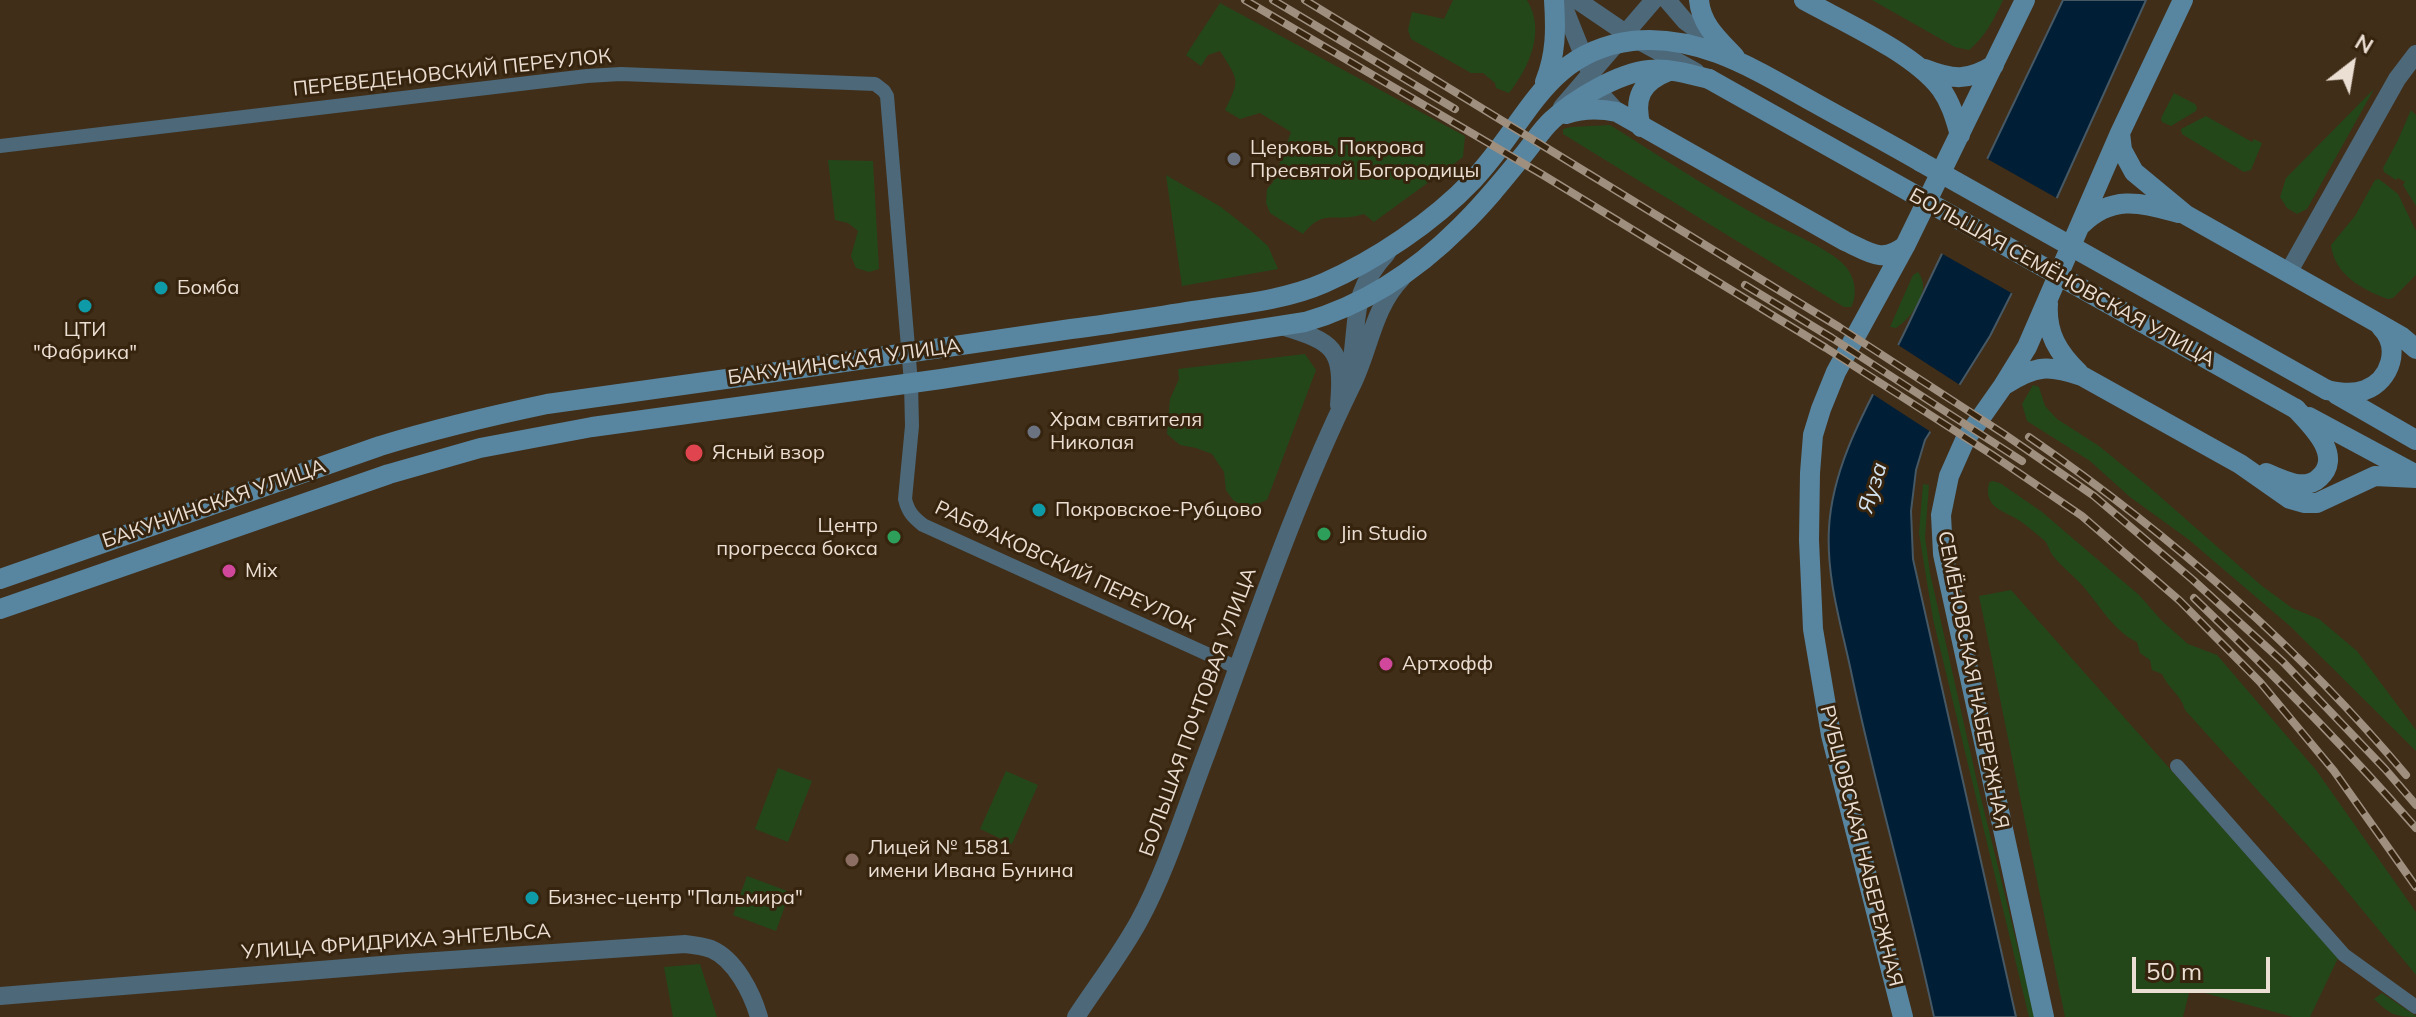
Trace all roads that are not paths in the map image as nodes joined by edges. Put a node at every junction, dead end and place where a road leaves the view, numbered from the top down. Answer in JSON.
{"nodes":[{"id":1,"x":1554,"y":0,"type":"edge"},
{"id":2,"x":1561,"y":0,"type":"edge"},
{"id":3,"x":1577,"y":0,"type":"edge"},
{"id":4,"x":1638,"y":0,"type":"edge"},
{"id":5,"x":1654,"y":0,"type":"edge"},
{"id":6,"x":1667,"y":0,"type":"edge"},
{"id":7,"x":1699,"y":0,"type":"edge"},
{"id":8,"x":1804,"y":0,"type":"edge"},
{"id":9,"x":2025,"y":0,"type":"edge"},
{"id":10,"x":2183,"y":0,"type":"edge"},
{"id":11,"x":1628,"y":39,"type":"junction"},
{"id":12,"x":2416,"y":54,"type":"edge"},
{"id":13,"x":1738,"y":60,"type":"junction"},
{"id":14,"x":1994,"y":65,"type":"junction"},
{"id":15,"x":1917,"y":66,"type":"junction"},
{"id":16,"x":1669,"y":70,"type":"junction"},
{"id":17,"x":1591,"y":73,"type":"junction"},
{"id":18,"x":1709,"y":79,"type":"junction"},
{"id":19,"x":1542,"y":90,"type":"junction"},
{"id":20,"x":1617,"y":112,"type":"junction"},
{"id":21,"x":1552,"y":120,"type":"junction"},
{"id":22,"x":1641,"y":127,"type":"junction"},
{"id":23,"x":2120,"y":133,"type":"junction"},
{"id":24,"x":1960,"y":135,"type":"junction"},
{"id":25,"x":0,"y":146,"type":"edge"},
{"id":26,"x":2186,"y":215,"type":"junction"},
{"id":27,"x":2078,"y":228,"type":"junction"},
{"id":28,"x":1845,"y":241,"type":"junction"},
{"id":29,"x":1394,"y":245,"type":"junction"},
{"id":30,"x":1905,"y":246,"type":"junction"},
{"id":31,"x":1410,"y":270,"type":"junction"},
{"id":32,"x":2288,"y":273,"type":"junction"},
{"id":33,"x":2048,"y":299,"type":"junction"},
{"id":34,"x":1357,"y":303,"type":"junction"},
{"id":35,"x":1868,"y":314,"type":"junction"},
{"id":36,"x":2376,"y":322,"type":"junction"},
{"id":37,"x":1279,"y":326,"type":"junction"},
{"id":38,"x":2416,"y":349,"type":"edge"},
{"id":39,"x":907,"y":353,"type":"junction"},
{"id":40,"x":2082,"y":376,"type":"junction"},
{"id":41,"x":911,"y":383,"type":"junction"},
{"id":42,"x":2003,"y":386,"type":"junction"},
{"id":43,"x":2327,"y":390,"type":"junction"},
{"id":44,"x":1339,"y":411,"type":"junction"},
{"id":45,"x":2305,"y":417,"type":"junction"},
{"id":46,"x":2416,"y":440,"type":"edge"},
{"id":47,"x":2240,"y":464,"type":"junction"},
{"id":48,"x":2416,"y":476,"type":"edge"},
{"id":49,"x":0,"y":579,"type":"edge"},
{"id":50,"x":0,"y":609,"type":"edge"},
{"id":51,"x":1238,"y":668,"type":"junction"},
{"id":52,"x":2177,"y":766,"type":"dead end"},
{"id":53,"x":0,"y":996,"type":"edge"},
{"id":54,"x":2416,"y":1007,"type":"edge"},
{"id":55,"x":759,"y":1017,"type":"edge"},
{"id":56,"x":1076,"y":1017,"type":"edge"},
{"id":57,"x":1903,"y":1017,"type":"edge"},
{"id":58,"x":2044,"y":1017,"type":"edge"}],
"edges":[{"from":1,"to":19,"type":"main road"},
{"from":2,"to":17,"type":"street"},
{"from":3,"to":11,"type":"street"},
{"from":4,"to":11,"type":"street"},
{"from":5,"to":11,"type":"street"},
{"from":6,"to":13,"type":"street"},
{"from":7,"to":13,"type":"main road"},
{"from":8,"to":15,"type":"main road"},
{"from":9,"to":14,"type":"main road","name":"РУБЦОВСКАЯ НАБЕРЕЖНАЯ"},
{"from":10,"to":23,"type":"main road","name":"СЕМЁНОВСКАЯ НАБЕРЕЖНАЯ"},
{"from":11,"to":13,"type":"main road","name":"БАКУНИНСКАЯ УЛИЦА"},
{"from":11,"to":17,"type":"main road","name":"БАКУНИНСКАЯ УЛИЦА"},
{"from":11,"to":18,"type":"street"},
{"from":12,"to":32,"type":"street"},
{"from":13,"to":43,"type":"main road","name":"БОЛЬШАЯ СЕМЁНОВСКАЯ УЛИЦА","bridge":true},
{"from":14,"to":15,"type":"main road"},
{"from":14,"to":24,"type":"main road","name":"РУБЦОВСКАЯ НАБЕРЕЖНАЯ"},
{"from":15,"to":24,"type":"main road"},
{"from":16,"to":17,"type":"main road","name":"БАКУНИНСКАЯ УЛИЦА"},
{"from":16,"to":18,"type":"main road","name":"БАКУНИНСКАЯ УЛИЦА"},
{"from":16,"to":22,"type":"main road"},
{"from":17,"to":19,"type":"main road","name":"БАКУНИНСКАЯ УЛИЦА"},
{"from":17,"to":20,"type":"street"},
{"from":17,"to":21,"type":"main road","name":"БАКУНИНСКАЯ УЛИЦА"},
{"from":18,"to":45,"type":"main road","name":"БОЛЬШАЯ СЕМЁНОВСКАЯ УЛИЦА","bridge":true},
{"from":19,"to":29,"type":"main road","name":"БАКУНИНСКАЯ УЛИЦА"},
{"from":20,"to":21,"type":"main road"},
{"from":20,"to":22,"type":"main road"},
{"from":21,"to":31,"type":"main road","name":"БАКУНИНСКАЯ УЛИЦА"},
{"from":22,"to":28,"type":"main road"},
{"from":23,"to":26,"type":"main road"},
{"from":23,"to":27,"type":"main road","name":"СЕМЁНОВСКАЯ НАБЕРЕЖНАЯ"},
{"from":24,"to":30,"type":"main road","name":"РУБЦОВСКАЯ НАБЕРЕЖНАЯ"},
{"from":25,"to":39,"type":"street","name":"ПЕРЕВЕДЕНОВСКИЙ ПЕРЕУЛОК"},
{"from":26,"to":27,"type":"main road"},
{"from":26,"to":32,"type":"main road"},
{"from":27,"to":33,"type":"main road","name":"СЕМЁНОВСКАЯ НАБЕРЕЖНАЯ"},
{"from":28,"to":30,"type":"main road"},
{"from":28,"to":35,"type":"main road"},
{"from":29,"to":34,"type":"street","name":"БОЛЬШАЯ ПОЧТОВАЯ УЛИЦА"},
{"from":29,"to":39,"type":"main road","name":"БАКУНИНСКАЯ УЛИЦА"},
{"from":30,"to":35,"type":"main road","name":"РУБЦОВСКАЯ НАБЕРЕЖНАЯ"},
{"from":31,"to":34,"type":"main road","name":"БАКУНИНСКАЯ УЛИЦА"},
{"from":31,"to":44,"type":"street","name":"БОЛЬШАЯ ПОЧТОВАЯ УЛИЦА"},
{"from":32,"to":36,"type":"main road"},
{"from":33,"to":40,"type":"main road"},
{"from":33,"to":42,"type":"main road","name":"СЕМЁНОВСКАЯ НАБЕРЕЖНАЯ"},
{"from":34,"to":37,"type":"main road","name":"БАКУНИНСКАЯ УЛИЦА"},
{"from":34,"to":44,"type":"street","name":"БОЛЬШАЯ ПОЧТОВАЯ УЛИЦА"},
{"from":35,"to":57,"type":"main road","name":"РУБЦОВСКАЯ НАБЕРЕЖНАЯ"},
{"from":36,"to":38,"type":"main road"},
{"from":36,"to":43,"type":"main road"},
{"from":37,"to":41,"type":"main road","name":"БАКУНИНСКАЯ УЛИЦА"},
{"from":37,"to":44,"type":"street"},
{"from":39,"to":41,"type":"street","name":"ПЕРЕВЕДЕНОВСКИЙ ПЕРЕУЛОК"},
{"from":39,"to":49,"type":"main road","name":"БАКУНИНСКАЯ УЛИЦА"},
{"from":40,"to":42,"type":"main road"},
{"from":40,"to":47,"type":"main road"},
{"from":41,"to":50,"type":"main road","name":"БАКУНИНСКАЯ УЛИЦА"},
{"from":41,"to":51,"type":"street","name":"РАБФАКОВСКИЙ ПЕРЕУЛОК"},
{"from":42,"to":58,"type":"main road","name":"СЕМЁНОВСКАЯ НАБЕРЕЖНАЯ"},
{"from":43,"to":46,"type":"main road","name":"БОЛЬШАЯ СЕМЁНОВСКАЯ УЛИЦА"},
{"from":44,"to":51,"type":"street","name":"БОЛЬШАЯ ПОЧТОВАЯ УЛИЦА"},
{"from":45,"to":47,"type":"main road"},
{"from":45,"to":48,"type":"main road","name":"БОЛЬШАЯ СЕМЁНОВСКАЯ УЛИЦА"},
{"from":47,"to":48,"type":"main road"},
{"from":51,"to":56,"type":"street","name":"БОЛЬШАЯ ПОЧТОВАЯ УЛИЦА"},
{"from":52,"to":54,"type":"street"},
{"from":53,"to":55,"type":"street","name":"УЛИЦА ФРИДРИХА ЭНГЕЛЬСА"}]}
